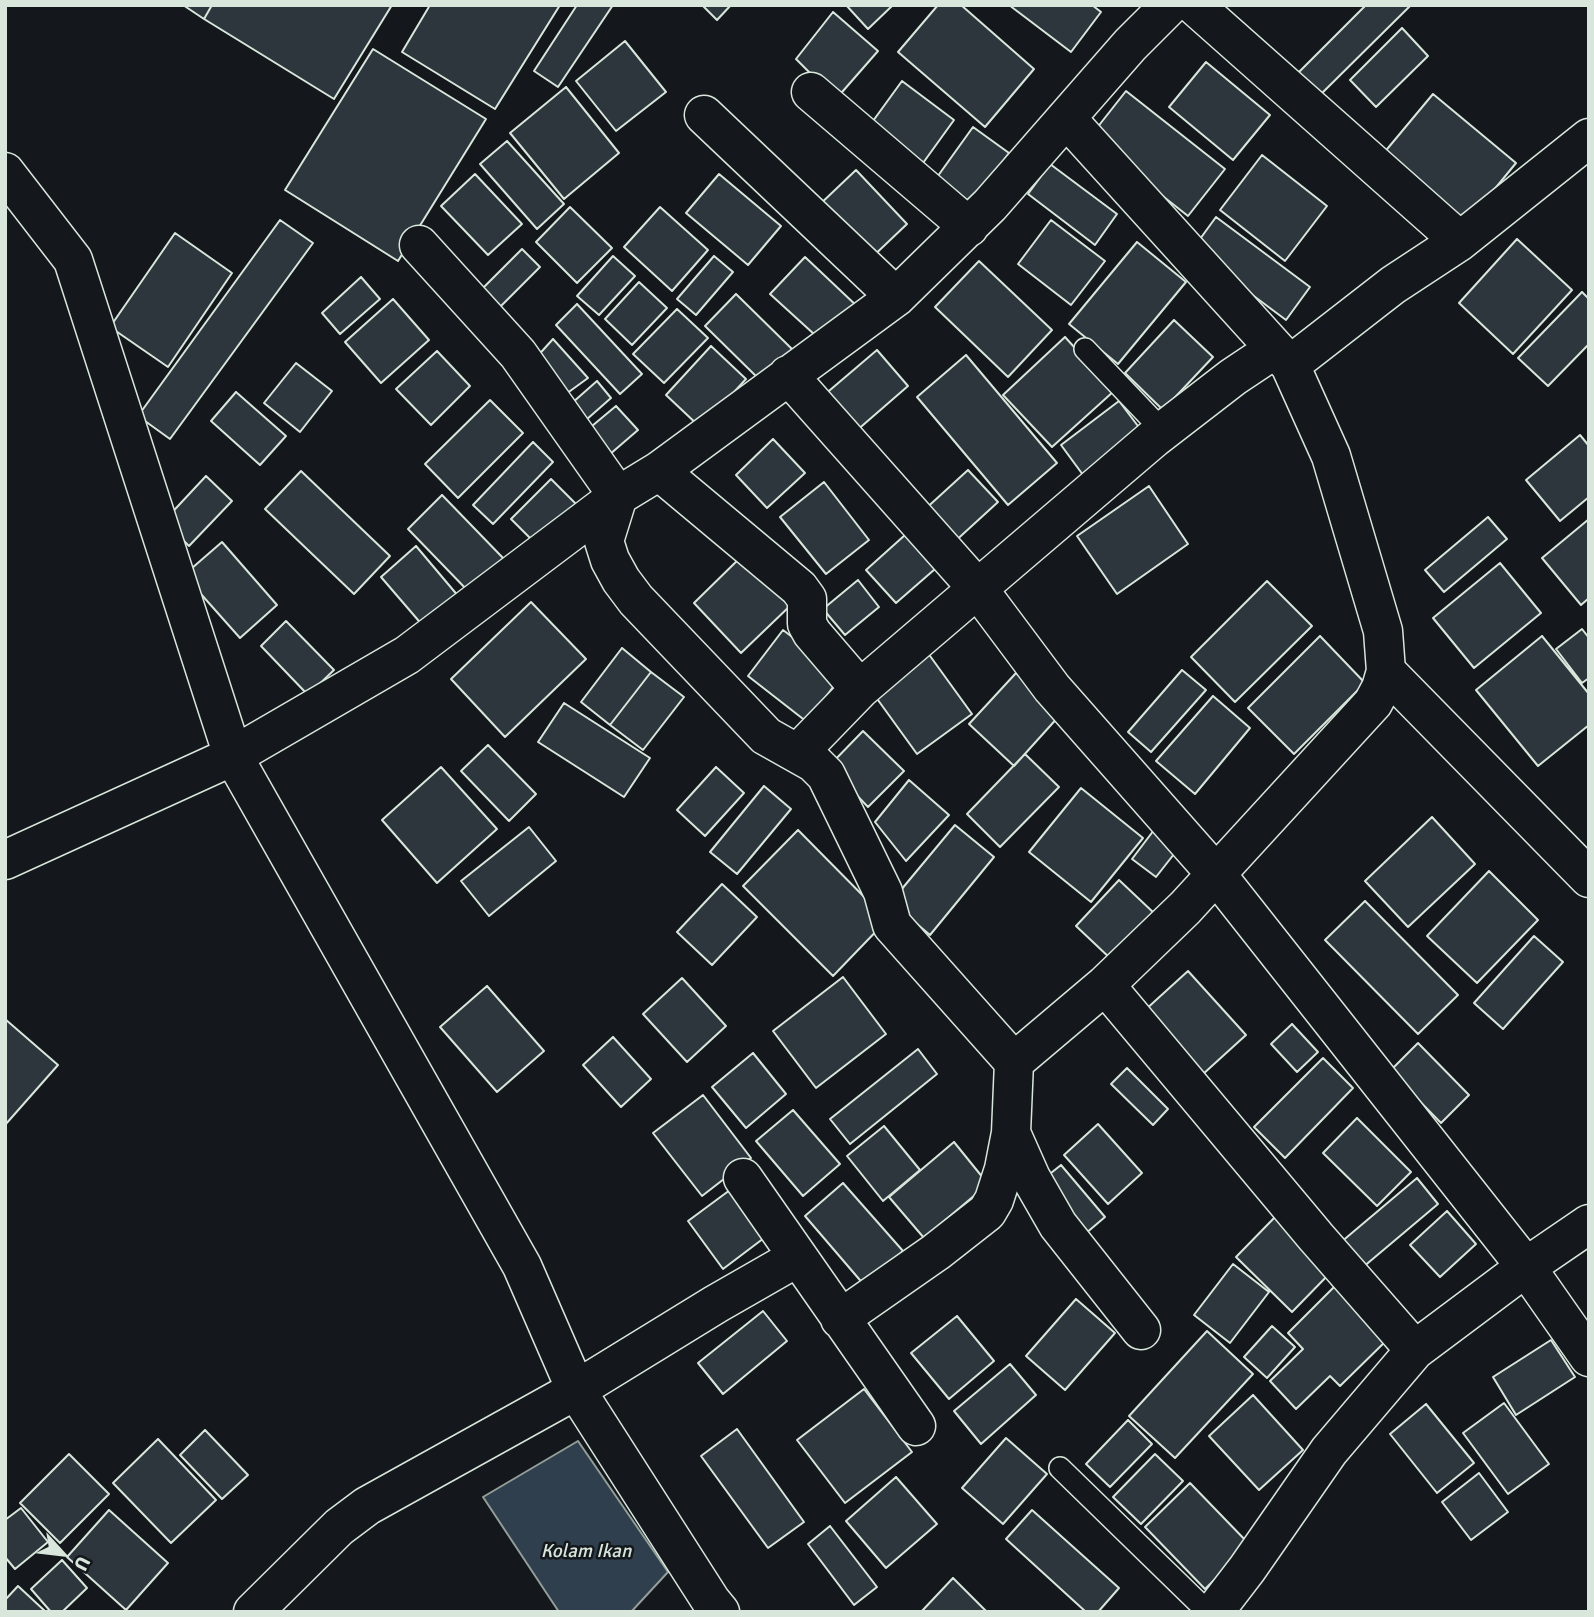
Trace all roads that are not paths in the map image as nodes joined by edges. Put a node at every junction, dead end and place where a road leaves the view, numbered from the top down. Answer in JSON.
{"nodes":[{"id":1,"x":1170,"y":5,"type":"edge"},
{"id":2,"x":1194,"y":5,"type":"edge"},
{"id":3,"x":811,"y":92,"type":"dead end"},
{"id":4,"x":704,"y":115,"type":"dead end"},
{"id":5,"x":1066,"y":118,"type":"junction"},
{"id":6,"x":1589,"y":138,"type":"edge"},
{"id":7,"x":5,"y":172,"type":"edge"},
{"id":8,"x":969,"y":227,"type":"junction"},
{"id":9,"x":1460,"y":241,"type":"junction"},
{"id":10,"x":419,"y":245,"type":"dead end"},
{"id":11,"x":896,"y":297,"type":"junction"},
{"id":12,"x":1085,"y":349,"type":"dead end"},
{"id":13,"x":1283,"y":357,"type":"junction"},
{"id":14,"x":788,"y":375,"type":"junction"},
{"id":15,"x":1163,"y":431,"type":"junction"},
{"id":16,"x":659,"y":471,"type":"junction"},
{"id":17,"x":618,"y":496,"type":"junction"},
{"id":18,"x":978,"y":589,"type":"junction"},
{"id":19,"x":1386,"y":671,"type":"junction"},
{"id":20,"x":860,"y":689,"type":"junction"},
{"id":21,"x":798,"y":753,"type":"junction"},
{"id":22,"x":233,"y":757,"type":"junction"},
{"id":23,"x":5,"y":860,"type":"edge"},
{"id":24,"x":1216,"y":874,"type":"junction"},
{"id":25,"x":1589,"y":878,"type":"edge"},
{"id":26,"x":1105,"y":985,"type":"junction"},
{"id":27,"x":1014,"y":1062,"type":"junction"},
{"id":28,"x":1011,"y":1133,"type":"junction"},
{"id":29,"x":743,"y":1178,"type":"dead end"},
{"id":30,"x":1589,"y":1223,"type":"edge"},
{"id":31,"x":797,"y":1257,"type":"junction"},
{"id":32,"x":1526,"y":1267,"type":"junction"},
{"id":33,"x":840,"y":1319,"type":"junction"},
{"id":34,"x":1141,"y":1331,"type":"dead end"},
{"id":35,"x":1415,"y":1350,"type":"junction"},
{"id":36,"x":1589,"y":1357,"type":"edge"},
{"id":37,"x":576,"y":1390,"type":"junction"},
{"id":38,"x":916,"y":1426,"type":"dead end"},
{"id":39,"x":1060,"y":1468,"type":"dead end"},
{"id":40,"x":253,"y":1612,"type":"edge"},
{"id":41,"x":720,"y":1612,"type":"edge"},
{"id":42,"x":1208,"y":1612,"type":"edge"},
{"id":43,"x":1214,"y":1612,"type":"edge"}],
"edges":[{"from":1,"to":5,"type":"street"},
{"from":2,"to":9,"type":"street"},
{"from":3,"to":8,"type":"street"},
{"from":4,"to":11,"type":"street"},
{"from":5,"to":8,"type":"street"},
{"from":5,"to":13,"type":"street"},
{"from":6,"to":9,"type":"street"},
{"from":7,"to":22,"type":"street"},
{"from":8,"to":11,"type":"street"},
{"from":9,"to":13,"type":"street"},
{"from":10,"to":17,"type":"street"},
{"from":11,"to":14,"type":"street"},
{"from":12,"to":15,"type":"lane"},
{"from":13,"to":15,"type":"street"},
{"from":13,"to":19,"type":"street"},
{"from":14,"to":16,"type":"street"},
{"from":14,"to":18,"type":"street"},
{"from":15,"to":18,"type":"street"},
{"from":16,"to":17,"type":"street"},
{"from":16,"to":20,"type":"street"},
{"from":17,"to":21,"type":"street"},
{"from":17,"to":22,"type":"street"},
{"from":18,"to":20,"type":"street"},
{"from":18,"to":24,"type":"street"},
{"from":19,"to":24,"type":"street"},
{"from":19,"to":25,"type":"street"},
{"from":20,"to":21,"type":"street"},
{"from":21,"to":27,"type":"street"},
{"from":22,"to":23,"type":"street"},
{"from":22,"to":37,"type":"street"},
{"from":24,"to":26,"type":"street"},
{"from":24,"to":32,"type":"street"},
{"from":26,"to":27,"type":"street"},
{"from":26,"to":35,"type":"street"},
{"from":27,"to":28,"type":"street"},
{"from":28,"to":33,"type":"street"},
{"from":28,"to":34,"type":"street"},
{"from":29,"to":31,"type":"street"},
{"from":30,"to":32,"type":"street"},
{"from":31,"to":33,"type":"street"},
{"from":31,"to":37,"type":"street"},
{"from":32,"to":35,"type":"street"},
{"from":32,"to":36,"type":"street"},
{"from":33,"to":38,"type":"street"},
{"from":35,"to":43,"type":"street"},
{"from":37,"to":40,"type":"street"},
{"from":37,"to":41,"type":"street"},
{"from":39,"to":42,"type":"lane"}]}
